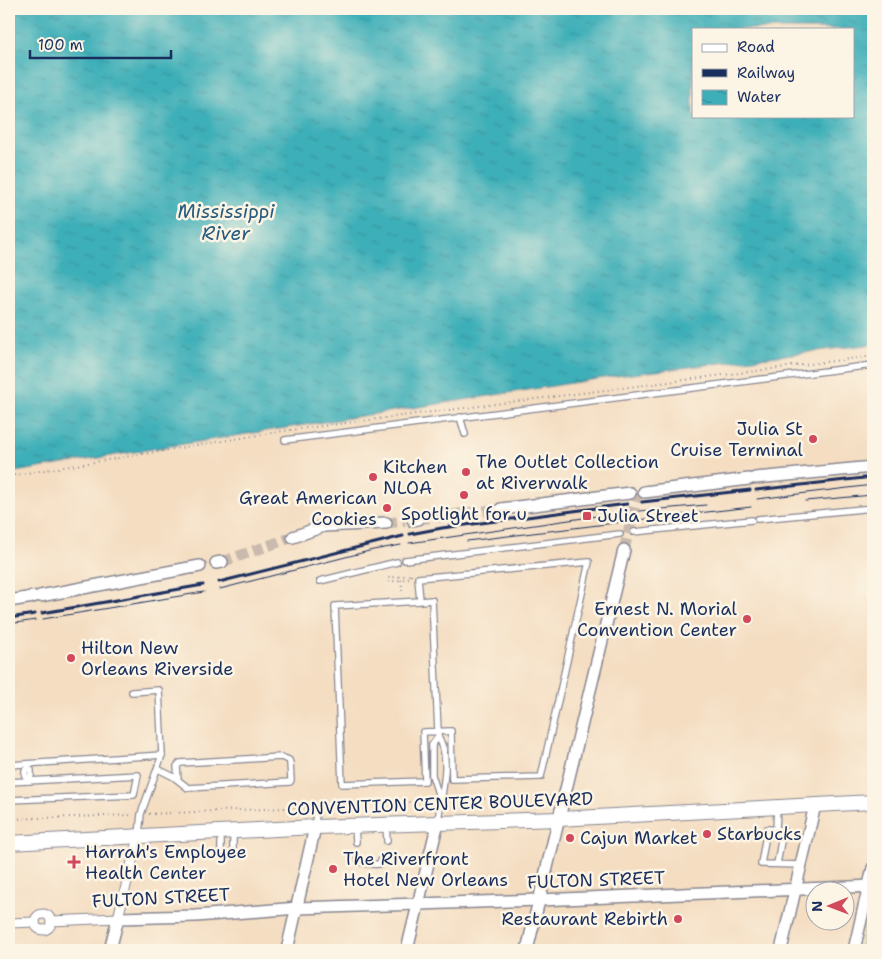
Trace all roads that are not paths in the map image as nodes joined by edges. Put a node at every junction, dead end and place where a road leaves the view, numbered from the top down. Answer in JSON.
{"nodes":[{"id":1,"x":873,"y":365,"type":"edge"},
{"id":2,"x":460,"y":417,"type":"junction"},
{"id":3,"x":465,"y":434,"type":"dead end"},
{"id":4,"x":285,"y":440,"type":"dead end"},
{"id":5,"x":873,"y":467,"type":"edge"},
{"id":6,"x":644,"y":492,"type":"dead end"},
{"id":7,"x":630,"y":493,"type":"dead end"},
{"id":8,"x":873,"y":508,"type":"edge"},
{"id":9,"x":501,"y":509,"type":"tunnel mouth"},
{"id":10,"x":386,"y":523,"type":"tunnel mouth"},
{"id":11,"x":634,"y":532,"type":"dead end"},
{"id":12,"x":620,"y":534,"type":"dead end"},
{"id":13,"x":294,"y":537,"type":"tunnel mouth"},
{"id":14,"x":624,"y":550,"type":"tunnel mouth"},
{"id":15,"x":405,"y":560,"type":"dead end"},
{"id":16,"x":397,"y":562,"type":"dead end"},
{"id":17,"x":200,"y":566,"type":"dead end"},
{"id":18,"x":320,"y":581,"type":"dead end"},
{"id":19,"x":9,"y":601,"type":"edge"},
{"id":20,"x":420,"y":601,"type":"junction"},
{"id":21,"x":132,"y":692,"type":"dead end"},
{"id":22,"x":438,"y":734,"type":"junction"},
{"id":23,"x":162,"y":755,"type":"junction"},
{"id":24,"x":9,"y":765,"type":"edge"},
{"id":25,"x":28,"y":766,"type":"junction"},
{"id":26,"x":158,"y":769,"type":"junction"},
{"id":27,"x":28,"y":780,"type":"junction"},
{"id":28,"x":178,"y":780,"type":"junction"},
{"id":29,"x":9,"y":782,"type":"edge"},
{"id":30,"x":9,"y":800,"type":"edge"},
{"id":31,"x":440,"y":800,"type":"junction"},
{"id":32,"x":873,"y":802,"type":"edge"},
{"id":33,"x":815,"y":805,"type":"junction"},
{"id":34,"x":777,"y":806,"type":"junction"},
{"id":35,"x":316,"y":807,"type":"road end"},
{"id":36,"x":559,"y":819,"type":"junction"},
{"id":37,"x":438,"y":822,"type":"junction"},
{"id":38,"x":386,"y":824,"type":"junction"},
{"id":39,"x":355,"y":826,"type":"junction"},
{"id":40,"x":315,"y":828,"type":"junction"},
{"id":41,"x":776,"y":830,"type":"junction"},
{"id":42,"x":227,"y":832,"type":"junction"},
{"id":43,"x":138,"y":837,"type":"junction"},
{"id":44,"x":356,"y":842,"type":"dead end"},
{"id":45,"x":387,"y":842,"type":"dead end"},
{"id":46,"x":9,"y":843,"type":"edge"},
{"id":47,"x":221,"y":849,"type":"dead end"},
{"id":48,"x":233,"y":849,"type":"dead end"},
{"id":49,"x":358,"y":858,"type":"dead end"},
{"id":50,"x":383,"y":858,"type":"dead end"},
{"id":51,"x":776,"y":864,"type":"junction"},
{"id":52,"x":802,"y":865,"type":"junction"},
{"id":53,"x":873,"y":868,"type":"edge"},
{"id":54,"x":871,"y":887,"type":"edge"},
{"id":55,"x":796,"y":890,"type":"junction"},
{"id":56,"x":539,"y":900,"type":"junction"},
{"id":57,"x":419,"y":904,"type":"junction"},
{"id":58,"x":298,"y":908,"type":"junction"},
{"id":59,"x":118,"y":918,"type":"junction"},
{"id":60,"x":9,"y":923,"type":"edge"},
{"id":61,"x":110,"y":950,"type":"edge"},
{"id":62,"x":288,"y":950,"type":"edge"},
{"id":63,"x":407,"y":950,"type":"edge"},
{"id":64,"x":527,"y":950,"type":"edge"},
{"id":65,"x":782,"y":950,"type":"edge"},
{"id":66,"x":854,"y":950,"type":"edge"}],
"edges":[{"from":1,"to":2,"type":"lane"},
{"from":2,"to":3,"type":"lane"},
{"from":2,"to":4,"type":"lane"},
{"from":5,"to":6,"type":"street"},
{"from":7,"to":9,"type":"street"},
{"from":8,"to":11,"type":"lane"},
{"from":10,"to":13,"type":"street"},
{"from":12,"to":15,"type":"lane"},
{"from":14,"to":36,"type":"street"},
{"from":16,"to":18,"type":"lane"},
{"from":17,"to":19,"type":"street"},
{"from":20,"to":22,"type":"lane"},
{"from":20,"to":22,"type":"lane"},
{"from":20,"to":22,"type":"lane"},
{"from":21,"to":23,"type":"lane"},
{"from":22,"to":31,"type":"lane"},
{"from":22,"to":31,"type":"lane"},
{"from":23,"to":25,"type":"lane"},
{"from":23,"to":26,"type":"lane"},
{"from":24,"to":25,"type":"lane"},
{"from":25,"to":27,"type":"lane"},
{"from":26,"to":28,"type":"lane"},
{"from":26,"to":43,"type":"lane"},
{"from":27,"to":29,"type":"lane"},
{"from":27,"to":30,"type":"lane"},
{"from":28,"to":28,"type":"lane"},
{"from":31,"to":37,"type":"lane"},
{"from":32,"to":33,"type":"street","name":"CONVENTION CENTER BOULEVARD"},
{"from":33,"to":34,"type":"street","name":"CONVENTION CENTER BOULEVARD"},
{"from":33,"to":52,"type":"street"},
{"from":34,"to":36,"type":"street","name":"CONVENTION CENTER BOULEVARD"},
{"from":34,"to":41,"type":"lane"},
{"from":35,"to":40,"type":"lane"},
{"from":36,"to":37,"type":"street","name":"CONVENTION CENTER BOULEVARD"},
{"from":36,"to":56,"type":"street"},
{"from":37,"to":38,"type":"street","name":"CONVENTION CENTER BOULEVARD"},
{"from":37,"to":57,"type":"street"},
{"from":38,"to":39,"type":"street","name":"CONVENTION CENTER BOULEVARD"},
{"from":38,"to":45,"type":"lane"},
{"from":39,"to":40,"type":"street","name":"CONVENTION CENTER BOULEVARD"},
{"from":39,"to":44,"type":"lane"},
{"from":40,"to":42,"type":"street","name":"CONVENTION CENTER BOULEVARD"},
{"from":40,"to":58,"type":"street"},
{"from":41,"to":51,"type":"lane"},
{"from":41,"to":51,"type":"lane"},
{"from":42,"to":43,"type":"street","name":"CONVENTION CENTER BOULEVARD"},
{"from":42,"to":47,"type":"lane"},
{"from":42,"to":48,"type":"lane"},
{"from":43,"to":46,"type":"street","name":"CONVENTION CENTER BOULEVARD"},
{"from":43,"to":59,"type":"street"},
{"from":49,"to":50,"type":"lane"},
{"from":51,"to":52,"type":"lane"},
{"from":52,"to":55,"type":"street"},
{"from":53,"to":54,"type":"street"},
{"from":54,"to":55,"type":"street","name":"FULTON STREET"},
{"from":54,"to":66,"type":"street"},
{"from":55,"to":56,"type":"street","name":"FULTON STREET"},
{"from":55,"to":65,"type":"street"},
{"from":56,"to":57,"type":"street","name":"FULTON STREET"},
{"from":56,"to":64,"type":"street"},
{"from":57,"to":58,"type":"street","name":"FULTON STREET"},
{"from":57,"to":63,"type":"street"},
{"from":58,"to":59,"type":"street","name":"FULTON STREET"},
{"from":58,"to":62,"type":"street"},
{"from":59,"to":60,"type":"street","name":"FULTON STREET"},
{"from":59,"to":61,"type":"street"}]}
